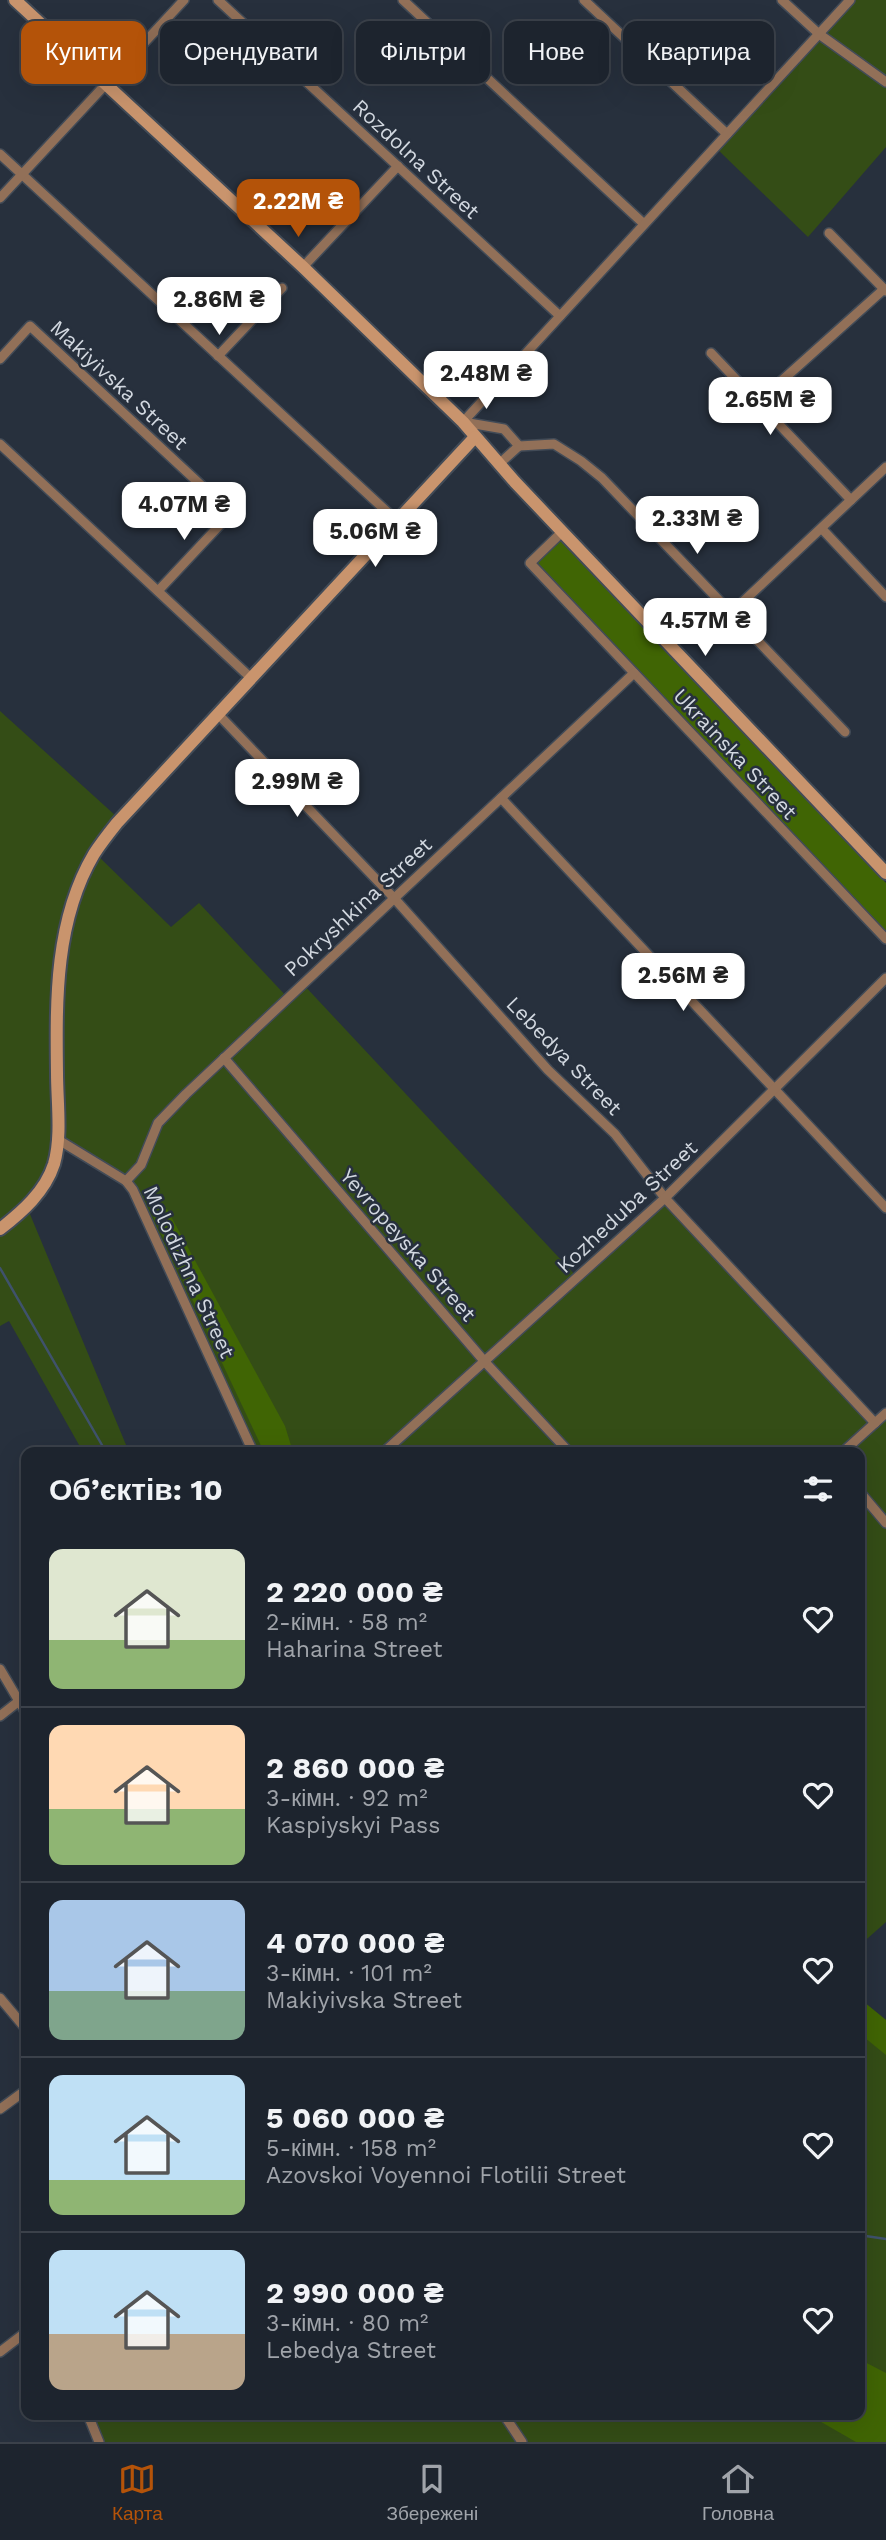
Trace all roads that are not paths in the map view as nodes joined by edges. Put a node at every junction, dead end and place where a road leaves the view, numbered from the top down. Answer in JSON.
{"nodes":[{"id":1,"x":15,"y":0,"type":"edge"},
{"id":2,"x":184,"y":0,"type":"edge"},
{"id":3,"x":218,"y":0,"type":"edge"},
{"id":4,"x":402,"y":0,"type":"edge"},
{"id":5,"x":584,"y":0,"type":"edge"},
{"id":6,"x":782,"y":0,"type":"edge"},
{"id":7,"x":850,"y":0,"type":"edge"},
{"id":8,"x":38,"y":21,"type":"edge"},
{"id":9,"x":819,"y":34,"type":"junction"},
{"id":10,"x":146,"y":41,"type":"edge"},
{"id":11,"x":886,"y":82,"type":"edge"},
{"id":12,"x":106,"y":84,"type":"joint"},
{"id":13,"x":727,"y":134,"type":"junction"},
{"id":14,"x":0,"y":154,"type":"edge"},
{"id":15,"x":398,"y":166,"type":"junction"},
{"id":16,"x":22,"y":174,"type":"junction"},
{"id":17,"x":0,"y":198,"type":"edge"},
{"id":18,"x":644,"y":224,"type":"junction"},
{"id":19,"x":830,"y":233,"type":"dead end"},
{"id":20,"x":303,"y":267,"type":"junction"},
{"id":21,"x":282,"y":288,"type":"dead end"},
{"id":22,"x":885,"y":290,"type":"edge"},
{"id":23,"x":560,"y":316,"type":"junction"},
{"id":24,"x":711,"y":353,"type":"dead end"},
{"id":25,"x":218,"y":356,"type":"junction"},
{"id":26,"x":0,"y":359,"type":"edge"},
{"id":27,"x":758,"y":402,"type":"junction"},
{"id":28,"x":463,"y":422,"type":"junction"},
{"id":29,"x":475,"y":437,"type":"junction"},
{"id":30,"x":0,"y":444,"type":"edge"},
{"id":31,"x":519,"y":446,"type":"junction"},
{"id":32,"x":499,"y":464,"type":"junction"},
{"id":33,"x":886,"y":467,"type":"edge"},
{"id":34,"x":851,"y":500,"type":"junction"},
{"id":35,"x":397,"y":521,"type":"junction"},
{"id":36,"x":823,"y":530,"type":"dead end"},
{"id":37,"x":562,"y":532,"type":"junction"},
{"id":38,"x":158,"y":591,"type":"junction"},
{"id":39,"x":886,"y":597,"type":"edge"},
{"id":40,"x":731,"y":613,"type":"junction"},
{"id":41,"x":634,"y":673,"type":"junction"},
{"id":42,"x":251,"y":678,"type":"junction"},
{"id":43,"x":220,"y":717,"type":"junction"},
{"id":44,"x":845,"y":732,"type":"dead end"},
{"id":45,"x":501,"y":798,"type":"junction"},
{"id":46,"x":886,"y":873,"type":"edge"},
{"id":47,"x":394,"y":898,"type":"junction"},
{"id":48,"x":886,"y":939,"type":"edge"},
{"id":49,"x":886,"y":978,"type":"edge"},
{"id":50,"x":224,"y":1058,"type":"junction"},
{"id":51,"x":774,"y":1089,"type":"junction"},
{"id":52,"x":57,"y":1139,"type":"junction"},
{"id":53,"x":126,"y":1181,"type":"junction"},
{"id":54,"x":665,"y":1198,"type":"junction"},
{"id":55,"x":886,"y":1208,"type":"edge"},
{"id":56,"x":0,"y":1229,"type":"edge"},
{"id":57,"x":485,"y":1362,"type":"junction"},
{"id":58,"x":886,"y":1413,"type":"edge"},
{"id":59,"x":874,"y":1423,"type":"junction"},
{"id":60,"x":251,"y":1447,"type":"edge"},
{"id":61,"x":390,"y":1447,"type":"edge"},
{"id":62,"x":564,"y":1447,"type":"edge"},
{"id":63,"x":848,"y":1447,"type":"edge"},
{"id":64,"x":865,"y":1498,"type":"edge"},
{"id":65,"x":886,"y":1522,"type":"edge"},
{"id":66,"x":0,"y":1670,"type":"edge"},
{"id":67,"x":19,"y":1701,"type":"junction"},
{"id":68,"x":21,"y":1704,"type":"edge"},
{"id":69,"x":0,"y":1716,"type":"edge"},
{"id":70,"x":0,"y":1998,"type":"edge"},
{"id":71,"x":21,"y":2023,"type":"edge"},
{"id":72,"x":21,"y":2094,"type":"edge"},
{"id":73,"x":0,"y":2109,"type":"edge"},
{"id":74,"x":21,"y":2336,"type":"edge"},
{"id":75,"x":0,"y":2352,"type":"edge"},
{"id":76,"x":90,"y":2420,"type":"edge"},
{"id":77,"x":507,"y":2420,"type":"edge"},
{"id":78,"x":99,"y":2442,"type":"edge"},
{"id":79,"x":522,"y":2442,"type":"edge"}],
"edges":[{"from":1,"to":8,"type":"street"},
{"from":2,"to":10,"type":"street"},
{"from":3,"to":15,"type":"street","name":"Rozdolna Street"},
{"from":4,"to":18,"type":"street"},
{"from":5,"to":13,"type":"street"},
{"from":6,"to":9,"type":"street"},
{"from":7,"to":9,"type":"street"},
{"from":9,"to":11,"type":"street"},
{"from":9,"to":13,"type":"street"},
{"from":12,"to":16,"type":"street"},
{"from":12,"to":20,"type":"street"},
{"from":13,"to":18,"type":"street"},
{"from":14,"to":16,"type":"street"},
{"from":15,"to":20,"type":"street"},
{"from":15,"to":23,"type":"street","name":"Rozdolna Street"},
{"from":16,"to":17,"type":"street"},
{"from":16,"to":25,"type":"street"},
{"from":18,"to":23,"type":"street"},
{"from":19,"to":22,"type":"street"},
{"from":20,"to":28,"type":"street"},
{"from":21,"to":25,"type":"street"},
{"from":22,"to":27,"type":"street"},
{"from":23,"to":28,"type":"street"},
{"from":24,"to":27,"type":"street"},
{"from":25,"to":35,"type":"street"},
{"from":26,"to":38,"type":"street","name":"Makiyivska Street"},
{"from":27,"to":34,"type":"street"},
{"from":28,"to":29,"type":"street"},
{"from":28,"to":31,"type":"street"},
{"from":29,"to":32,"type":"street"},
{"from":29,"to":35,"type":"street"},
{"from":30,"to":38,"type":"street"},
{"from":31,"to":32,"type":"street"},
{"from":31,"to":40,"type":"street"},
{"from":32,"to":37,"type":"street"},
{"from":33,"to":34,"type":"street"},
{"from":34,"to":40,"type":"street"},
{"from":35,"to":42,"type":"street"},
{"from":36,"to":39,"type":"street"},
{"from":37,"to":41,"type":"street","name":"Ukrainska Street"},
{"from":37,"to":46,"type":"street"},
{"from":38,"to":42,"type":"street"},
{"from":40,"to":44,"type":"street"},
{"from":41,"to":45,"type":"street","name":"Pokryshkina Street"},
{"from":41,"to":48,"type":"street","name":"Ukrainska Street"},
{"from":42,"to":43,"type":"street"},
{"from":43,"to":47,"type":"street","name":"Lebedya Street"},
{"from":43,"to":52,"type":"street"},
{"from":45,"to":47,"type":"street","name":"Pokryshkina Street"},
{"from":45,"to":51,"type":"street"},
{"from":47,"to":50,"type":"street","name":"Pokryshkina Street"},
{"from":47,"to":54,"type":"street","name":"Lebedya Street"},
{"from":49,"to":51,"type":"street","name":"Kozheduba Street"},
{"from":50,"to":53,"type":"street","name":"Pokryshkina Street"},
{"from":50,"to":57,"type":"street","name":"Yevropeyska Street"},
{"from":51,"to":54,"type":"street","name":"Kozheduba Street"},
{"from":51,"to":55,"type":"street"},
{"from":52,"to":53,"type":"street","name":"Molodizhna Street"},
{"from":52,"to":56,"type":"street"},
{"from":53,"to":60,"type":"street","name":"Molodizhna Street"},
{"from":54,"to":57,"type":"street","name":"Kozheduba Street"},
{"from":54,"to":59,"type":"street","name":"Lebedya Street"},
{"from":57,"to":61,"type":"street","name":"Kozheduba Street"},
{"from":57,"to":62,"type":"street","name":"Yevropeyska Street"},
{"from":58,"to":59,"type":"street"},
{"from":59,"to":63,"type":"street"},
{"from":64,"to":65,"type":"street"},
{"from":66,"to":67,"type":"street"},
{"from":67,"to":68,"type":"street"},
{"from":67,"to":69,"type":"street"},
{"from":70,"to":71,"type":"street"},
{"from":72,"to":73,"type":"street"},
{"from":74,"to":75,"type":"street"},
{"from":76,"to":78,"type":"street"},
{"from":77,"to":79,"type":"street"}]}
